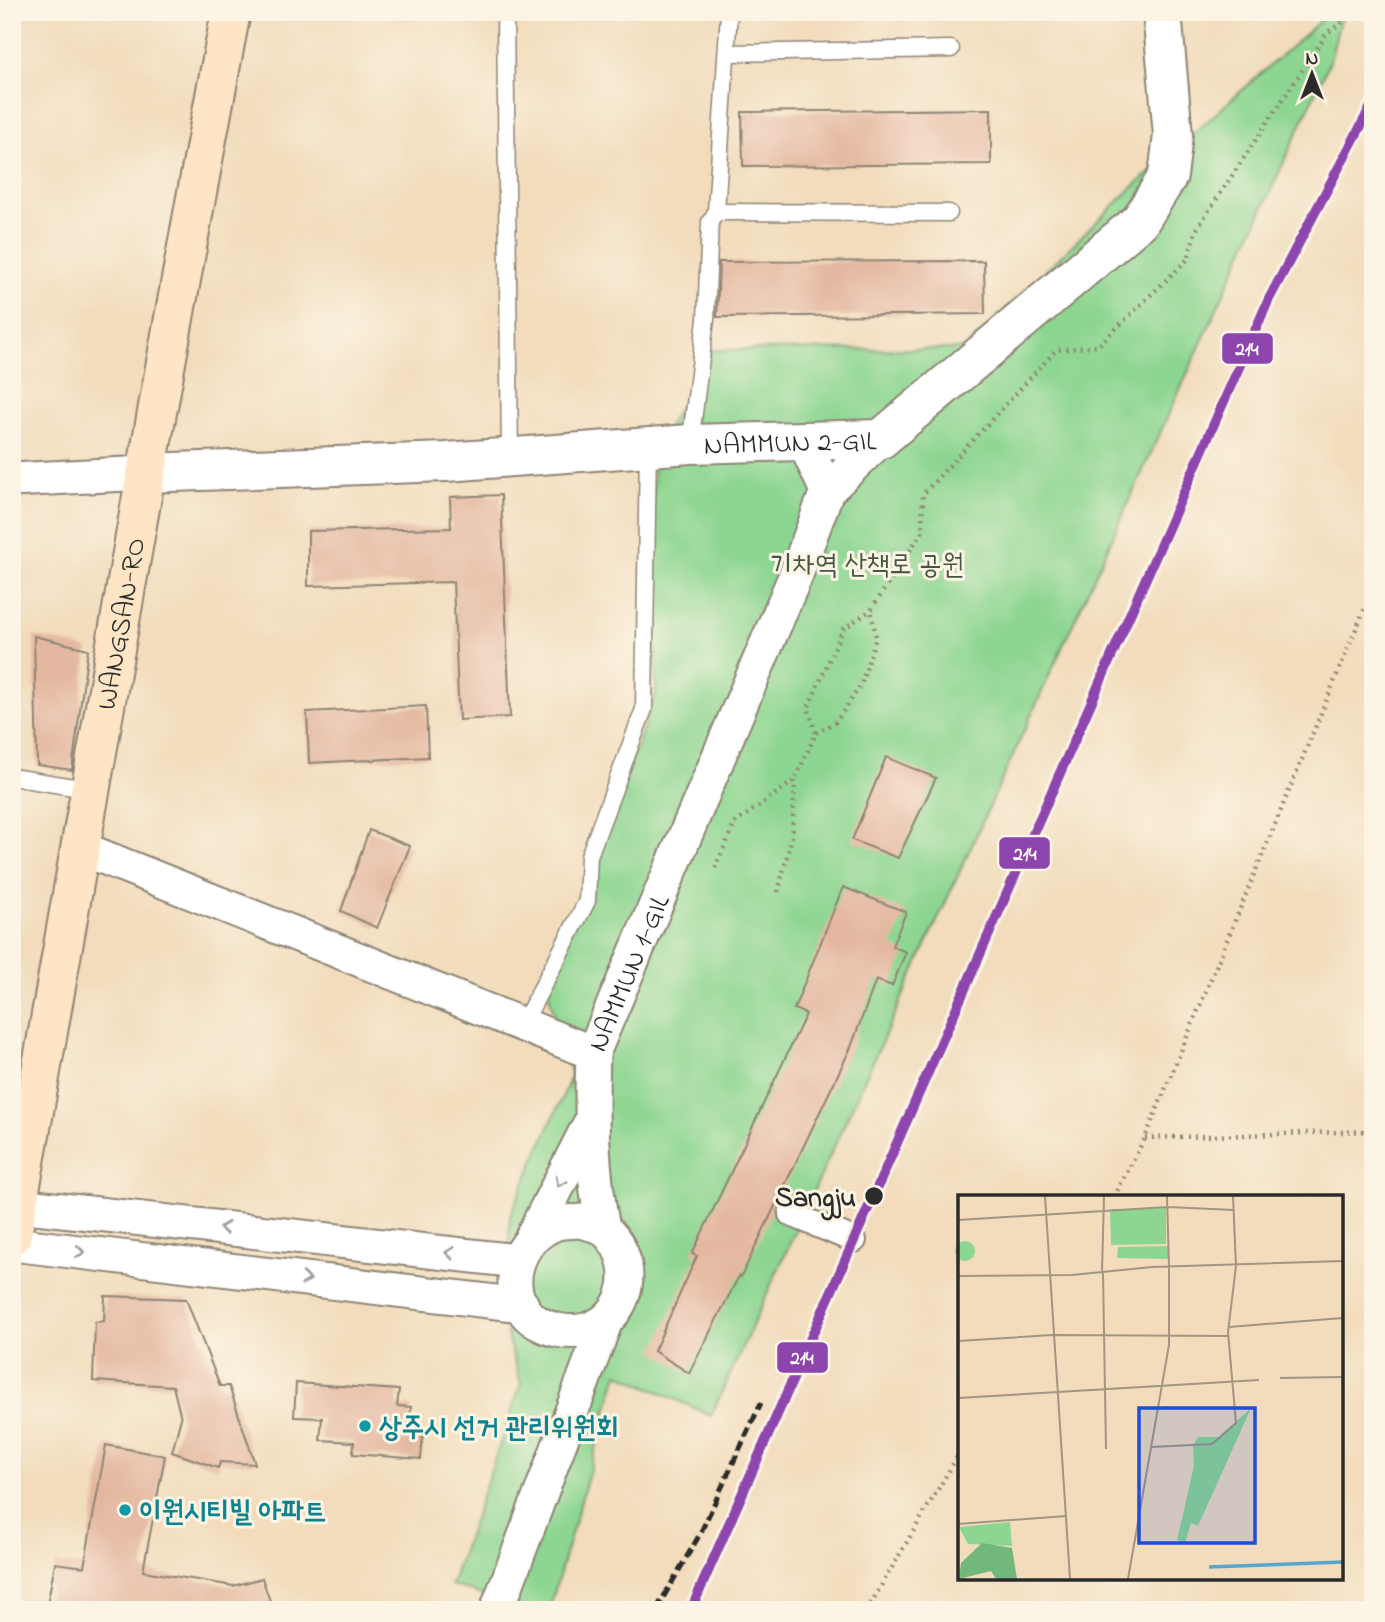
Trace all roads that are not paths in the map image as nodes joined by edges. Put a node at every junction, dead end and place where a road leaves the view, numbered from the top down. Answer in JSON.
{"nodes":[{"id":1,"x":231,"y":12,"type":"edge"},
{"id":2,"x":505,"y":12,"type":"edge"},
{"id":3,"x":729,"y":12,"type":"edge"},
{"id":4,"x":1162,"y":12,"type":"edge"},
{"id":5,"x":950,"y":48,"type":"dead end"},
{"id":6,"x":728,"y":53,"type":"junction"},
{"id":7,"x":716,"y":212,"type":"junction"},
{"id":8,"x":949,"y":213,"type":"dead end"},
{"id":9,"x":881,"y":439,"type":"junction"},
{"id":10,"x":804,"y":442,"type":"junction"},
{"id":11,"x":690,"y":444,"type":"junction"},
{"id":12,"x":648,"y":447,"type":"junction"},
{"id":13,"x":509,"y":457,"type":"junction"},
{"id":14,"x":145,"y":473,"type":"junction"},
{"id":15,"x":12,"y":480,"type":"edge"},
{"id":16,"x":827,"y":491,"type":"junction"},
{"id":17,"x":12,"y":777,"type":"edge"},
{"id":18,"x":92,"y":790,"type":"junction"},
{"id":19,"x":83,"y":849,"type":"junction"},
{"id":20,"x":522,"y":1026,"type":"junction"},
{"id":21,"x":593,"y":1053,"type":"junction"},
{"id":22,"x":590,"y":1123,"type":"junction"},
{"id":23,"x":791,"y":1214,"type":"dead end"},
{"id":24,"x":15,"y":1220,"type":"edge"},
{"id":25,"x":603,"y":1228,"type":"junction"},
{"id":26,"x":854,"y":1240,"type":"dead end"},
{"id":27,"x":12,"y":1244,"type":"edge"},
{"id":28,"x":524,"y":1251,"type":"junction"},
{"id":29,"x":522,"y":1305,"type":"junction"},
{"id":30,"x":605,"y":1324,"type":"junction"},
{"id":31,"x":561,"y":1331,"type":"junction"},
{"id":32,"x":580,"y":1390,"type":"junction"},
{"id":33,"x":497,"y":1610,"type":"edge"}],
"edges":[{"from":1,"to":14,"type":"main road","name":"WANGSAN-RO"},
{"from":2,"to":13,"type":"lane"},
{"from":3,"to":6,"type":"lane"},
{"from":4,"to":9,"type":"street","name":"NAMMUN 2-GIL"},
{"from":5,"to":6,"type":"lane"},
{"from":6,"to":7,"type":"lane"},
{"from":7,"to":8,"type":"lane"},
{"from":7,"to":11,"type":"lane"},
{"from":9,"to":10,"type":"street","name":"NAMMUN 2-GIL"},
{"from":9,"to":16,"type":"street","name":"NAMMUN 1-GIL"},
{"from":10,"to":11,"type":"street","name":"NAMMUN 2-GIL"},
{"from":10,"to":16,"type":"street"},
{"from":11,"to":12,"type":"street","name":"NAMMUN 2-GIL"},
{"from":12,"to":13,"type":"street","name":"NAMMUN 2-GIL"},
{"from":12,"to":20,"type":"lane"},
{"from":13,"to":14,"type":"street","name":"NAMMUN 2-GIL"},
{"from":14,"to":15,"type":"street"},
{"from":14,"to":18,"type":"main road","name":"WANGSAN-RO"},
{"from":16,"to":21,"type":"street","name":"NAMMUN 1-GIL"},
{"from":17,"to":18,"type":"lane"},
{"from":18,"to":19,"type":"main road","name":"WANGSAN-RO"},
{"from":19,"to":20,"type":"street","name":"NAMMUN 1-GIL"},
{"from":19,"to":24,"type":"main road","name":"WANGSAN-RO"},
{"from":20,"to":21,"type":"street","name":"NAMMUN 1-GIL"},
{"from":21,"to":22,"type":"street"},
{"from":22,"to":25,"type":"street"},
{"from":22,"to":28,"type":"street","one_way":true},
{"from":23,"to":26,"type":"street"},
{"from":28,"to":24,"type":"street","one_way":true},
{"from":25,"to":28,"type":"street"},
{"from":25,"to":30,"type":"street"},
{"from":27,"to":29,"type":"street","one_way":true},
{"from":28,"to":29,"type":"street"},
{"from":29,"to":31,"type":"street"},
{"from":30,"to":31,"type":"street"},
{"from":30,"to":32,"type":"street"},
{"from":31,"to":32,"type":"street"},
{"from":32,"to":33,"type":"street"}]}
